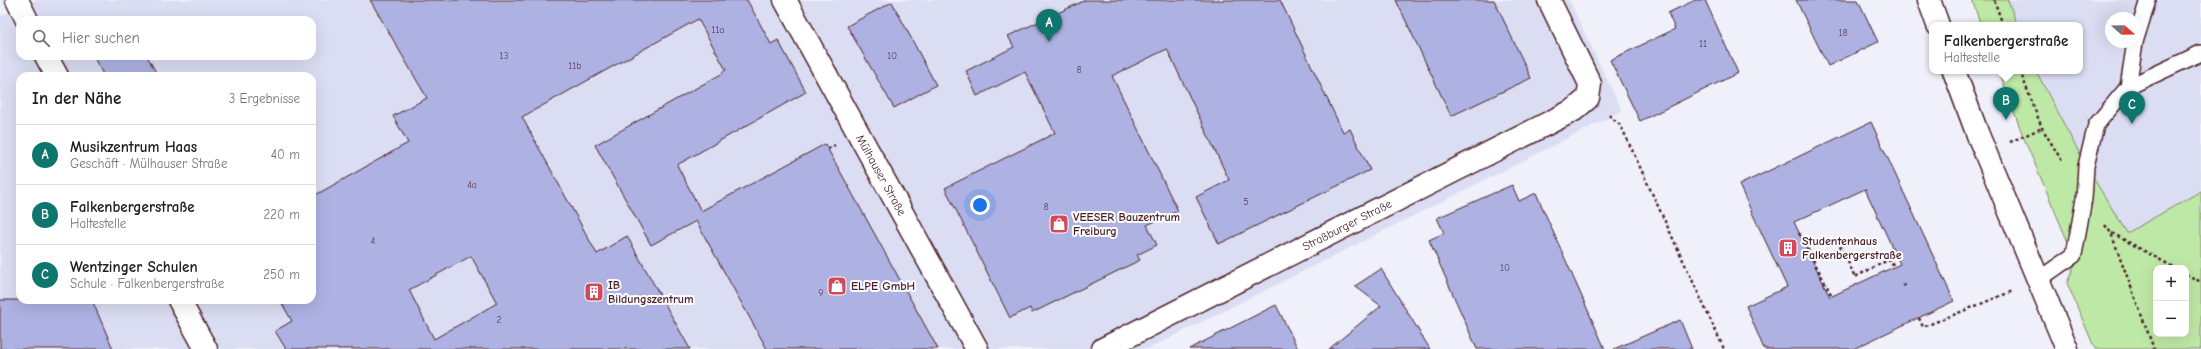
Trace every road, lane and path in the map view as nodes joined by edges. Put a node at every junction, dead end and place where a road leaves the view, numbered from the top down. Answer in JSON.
{"nodes":[{"id":1,"x":17,"y":0,"type":"edge"},
{"id":2,"x":785,"y":0,"type":"edge"},
{"id":3,"x":1549,"y":0,"type":"edge"},
{"id":4,"x":1929,"y":0,"type":"edge"},
{"id":5,"x":1994,"y":0,"type":"edge"},
{"id":6,"x":2148,"y":0,"type":"edge"},
{"id":7,"x":25,"y":16,"type":"edge"},
{"id":8,"x":1937,"y":22,"type":"edge"},
{"id":9,"x":2002,"y":22,"type":"edge"},
{"id":10,"x":2141,"y":23,"type":"edge"},
{"id":11,"x":2134,"y":48,"type":"edge"},
{"id":12,"x":2201,"y":53,"type":"edge"},
{"id":13,"x":48,"y":60,"type":"edge"},
{"id":14,"x":55,"y":72,"type":"edge"},
{"id":15,"x":1955,"y":74,"type":"edge"},
{"id":16,"x":2128,"y":87,"type":"junction"},
{"id":17,"x":1588,"y":98,"type":"junction"},
{"id":18,"x":2042,"y":128,"type":"dead end"},
{"id":19,"x":1985,"y":153,"type":"junction"},
{"id":20,"x":1799,"y":232,"type":"dead end"},
{"id":21,"x":2111,"y":233,"type":"dead end"},
{"id":22,"x":1812,"y":256,"type":"junction"},
{"id":23,"x":2170,"y":265,"type":"edge"},
{"id":24,"x":1894,"y":267,"type":"dead end"},
{"id":25,"x":2189,"y":276,"type":"edge"},
{"id":26,"x":2038,"y":280,"type":"junction"},
{"id":27,"x":2201,"y":282,"type":"edge"},
{"id":28,"x":1908,"y":283,"type":"dead end"},
{"id":29,"x":1903,"y":286,"type":"dead end"},
{"id":30,"x":1832,"y":296,"type":"dead end"},
{"id":31,"x":181,"y":304,"type":"edge"},
{"id":32,"x":1919,"y":318,"type":"dead end"},
{"id":33,"x":206,"y":349,"type":"edge"},
{"id":34,"x":977,"y":349,"type":"edge"},
{"id":35,"x":1103,"y":349,"type":"edge"},
{"id":36,"x":1724,"y":349,"type":"edge"},
{"id":37,"x":2067,"y":349,"type":"edge"}],
"edges":[{"from":1,"to":7,"type":"street"},
{"from":2,"to":34,"type":"street","name":"Mülhauser Straße"},
{"from":3,"to":17,"type":"street"},
{"from":4,"to":8,"type":"street"},
{"from":5,"to":9,"type":"path"},
{"from":6,"to":10,"type":"lane"},
{"from":11,"to":16,"type":"lane"},
{"from":12,"to":16,"type":"lane"},
{"from":13,"to":14,"type":"street"},
{"from":15,"to":19,"type":"street"},
{"from":16,"to":26,"type":"lane"},
{"from":17,"to":35,"type":"street","name":"Straßburger Straße"},
{"from":17,"to":36,"type":"path"},
{"from":18,"to":19,"type":"path"},
{"from":19,"to":26,"type":"street"},
{"from":20,"to":22,"type":"path"},
{"from":21,"to":23,"type":"path"},
{"from":22,"to":24,"type":"path"},
{"from":22,"to":30,"type":"path"},
{"from":25,"to":27,"type":"path"},
{"from":26,"to":32,"type":"path"},
{"from":26,"to":37,"type":"street"},
{"from":28,"to":29,"type":"path"},
{"from":31,"to":33,"type":"street"}]}
